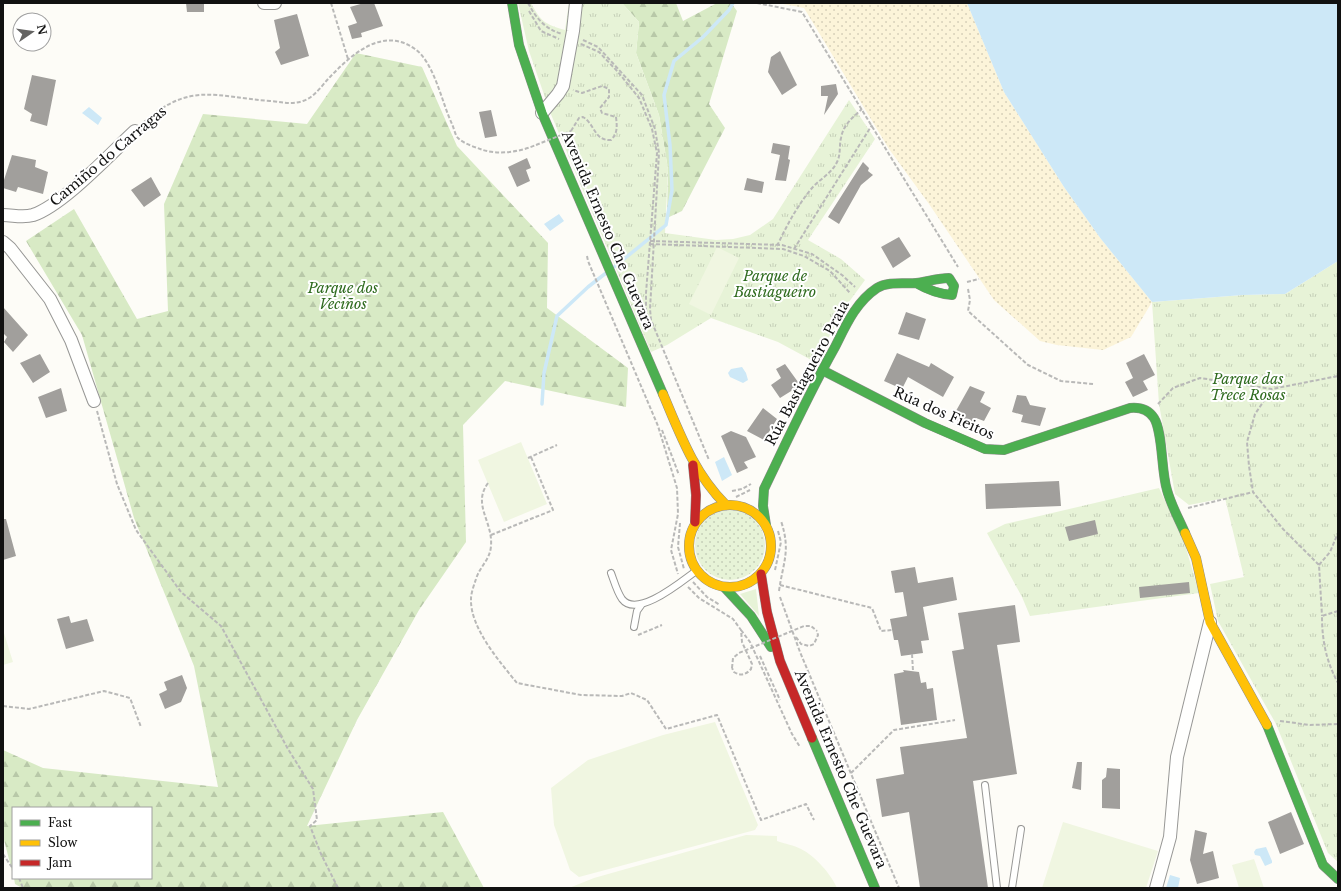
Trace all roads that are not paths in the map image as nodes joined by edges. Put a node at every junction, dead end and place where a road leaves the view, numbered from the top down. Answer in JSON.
{"nodes":[{"id":1,"x":264,"y":3,"type":"edge"},
{"id":2,"x":275,"y":3,"type":"edge"},
{"id":3,"x":512,"y":3,"type":"edge"},
{"id":4,"x":576,"y":3,"type":"edge"},
{"id":5,"x":542,"y":112,"type":"junction"},
{"id":6,"x":135,"y":131,"type":"road end"},
{"id":7,"x":3,"y":215,"type":"edge"},
{"id":8,"x":3,"y":242,"type":"edge"},
{"id":9,"x":916,"y":283,"type":"dead end"},
{"id":10,"x":822,"y":370,"type":"junction"},
{"id":11,"x":94,"y":401,"type":"road end"},
{"id":12,"x":693,"y":463,"type":"junction"},
{"id":13,"x":772,"y":468,"type":"junction"},
{"id":14,"x":754,"y":486,"type":"road end"},
{"id":15,"x":746,"y":499,"type":"dead end"},
{"id":16,"x":730,"y":502,"type":"junction"},
{"id":17,"x":695,"y":522,"type":"junction"},
{"id":18,"x":766,"y":525,"type":"junction"},
{"id":19,"x":696,"y":571,"type":"junction"},
{"id":20,"x":611,"y":573,"type":"dead end"},
{"id":21,"x":761,"y":574,"type":"junction"},
{"id":22,"x":725,"y":588,"type":"junction"},
{"id":23,"x":642,"y":604,"type":"junction"},
{"id":24,"x":1210,"y":622,"type":"junction"},
{"id":25,"x":634,"y":627,"type":"dead end"},
{"id":26,"x":780,"y":661,"type":"junction"},
{"id":27,"x":985,"y":785,"type":"dead end"},
{"id":28,"x":1021,"y":829,"type":"dead end"},
{"id":29,"x":1338,"y":879,"type":"edge"},
{"id":30,"x":875,"y":888,"type":"edge"},
{"id":31,"x":997,"y":888,"type":"edge"},
{"id":32,"x":1012,"y":888,"type":"edge"},
{"id":33,"x":1156,"y":888,"type":"edge"}],
"edges":[{"from":1,"to":2,"type":"street"},
{"from":3,"to":5,"type":"main road","name":"Avenida Ernesto Che Guevara"},
{"from":4,"to":5,"type":"street"},
{"from":5,"to":12,"type":"main road","name":"Avenida Ernesto Che Guevara"},
{"from":6,"to":7,"type":"street","name":"Camiño do Carragas"},
{"from":8,"to":11,"type":"street"},
{"from":9,"to":10,"type":"main road","name":"Rúa Bastiagueiro Praia"},
{"from":10,"to":13,"type":"main road","name":"Rúa Bastiagueiro Praia"},
{"from":10,"to":24,"type":"main road","name":"Rúa dos Fieitos"},
{"from":12,"to":16,"type":"main road","name":"Avenida Ernesto Che Guevara"},
{"from":12,"to":17,"type":"main road","name":"Avenida Ernesto Che Guevara"},
{"from":13,"to":14,"type":"main road"},
{"from":13,"to":18,"type":"main road"},
{"from":15,"to":16,"type":"main road"},
{"from":16,"to":17,"type":"main road"},
{"from":16,"to":18,"type":"main road"},
{"from":17,"to":19,"type":"main road"},
{"from":18,"to":21,"type":"main road"},
{"from":19,"to":22,"type":"main road"},
{"from":19,"to":23,"type":"lane"},
{"from":20,"to":23,"type":"lane"},
{"from":21,"to":22,"type":"main road"},
{"from":21,"to":26,"type":"main road","name":"Avenida Ernesto Che Guevara"},
{"from":22,"to":26,"type":"main road","name":"Avenida Ernesto Che Guevara"},
{"from":23,"to":25,"type":"lane"},
{"from":24,"to":29,"type":"main road"},
{"from":24,"to":33,"type":"street"},
{"from":26,"to":30,"type":"main road","name":"Avenida Ernesto Che Guevara"},
{"from":27,"to":31,"type":"lane"},
{"from":28,"to":32,"type":"lane"}]}
